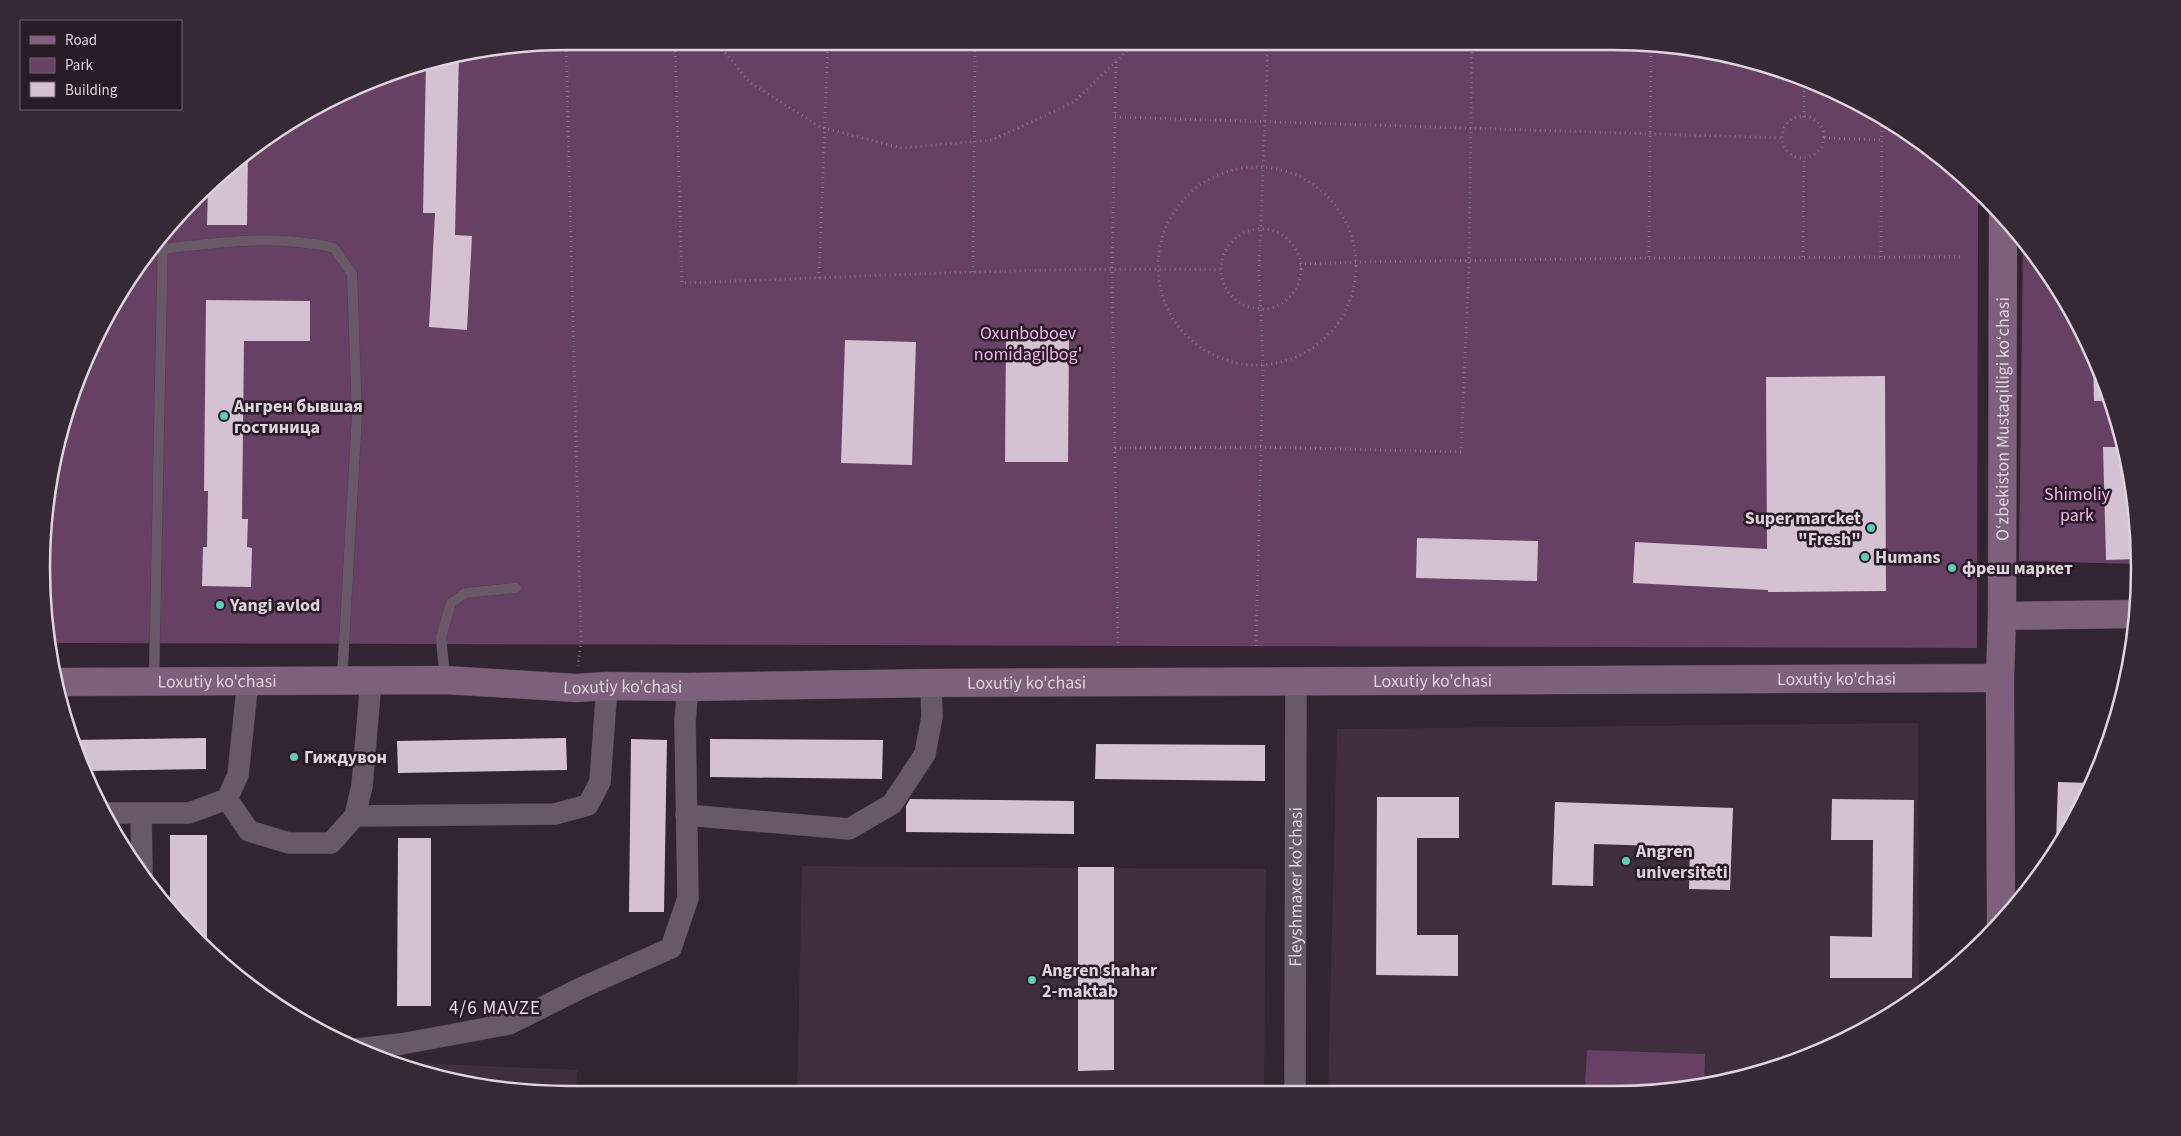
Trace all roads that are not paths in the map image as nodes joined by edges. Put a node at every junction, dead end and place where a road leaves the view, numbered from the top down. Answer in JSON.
{"nodes":[{"id":1,"x":2003,"y":227,"type":"edge"},
{"id":2,"x":163,"y":246,"type":"edge"},
{"id":3,"x":163,"y":249,"type":"junction"},
{"id":4,"x":516,"y":588,"type":"dead end"},
{"id":5,"x":2129,"y":614,"type":"edge"},
{"id":6,"x":2002,"y":616,"type":"junction"},
{"id":7,"x":2000,"y":678,"type":"junction"},
{"id":8,"x":248,"y":680,"type":"junction"},
{"id":9,"x":342,"y":680,"type":"junction"},
{"id":10,"x":445,"y":680,"type":"junction"},
{"id":11,"x":372,"y":681,"type":"junction"},
{"id":12,"x":63,"y":682,"type":"edge"},
{"id":13,"x":1296,"y":682,"type":"junction"},
{"id":14,"x":154,"y":683,"type":"junction"},
{"id":15,"x":931,"y":683,"type":"junction"},
{"id":16,"x":607,"y":686,"type":"junction"},
{"id":17,"x":688,"y":687,"type":"junction"},
{"id":18,"x":227,"y":799,"type":"junction"},
{"id":19,"x":112,"y":813,"type":"edge"},
{"id":20,"x":141,"y":813,"type":"junction"},
{"id":21,"x":686,"y":815,"type":"junction"},
{"id":22,"x":355,"y":816,"type":"junction"},
{"id":23,"x":142,"y":862,"type":"edge"},
{"id":24,"x":2001,"y":911,"type":"edge"},
{"id":25,"x":371,"y":1047,"type":"edge"},
{"id":26,"x":1295,"y":1086,"type":"edge"}],
"edges":[{"from":1,"to":6,"type":"street","name":"O‘zbekiston Mustaqilligi ko‘chasi"},
{"from":2,"to":3,"type":"lane"},
{"from":3,"to":9,"type":"lane"},
{"from":3,"to":14,"type":"lane"},
{"from":4,"to":10,"type":"lane"},
{"from":5,"to":6,"type":"street"},
{"from":6,"to":7,"type":"street","name":"O‘zbekiston Mustaqilligi ko‘chasi"},
{"from":7,"to":13,"type":"street","name":"Loxutiy ko'chasi"},
{"from":7,"to":24,"type":"street","name":"O‘zbekiston Mustaqilligi ko‘chasi"},
{"from":8,"to":9,"type":"street","name":"Loxutiy ko'chasi"},
{"from":8,"to":14,"type":"street","name":"Loxutiy ko'chasi"},
{"from":8,"to":18,"type":"street"},
{"from":9,"to":11,"type":"street","name":"Loxutiy ko'chasi"},
{"from":10,"to":11,"type":"street","name":"Loxutiy ko'chasi"},
{"from":10,"to":16,"type":"street","name":"Loxutiy ko'chasi"},
{"from":11,"to":22,"type":"street"},
{"from":12,"to":14,"type":"street","name":"Loxutiy ko'chasi"},
{"from":13,"to":15,"type":"street","name":"Loxutiy ko'chasi"},
{"from":13,"to":26,"type":"street","name":"Fleyshmaxer ko'chasi"},
{"from":15,"to":17,"type":"street","name":"Loxutiy ko'chasi"},
{"from":15,"to":21,"type":"street"},
{"from":16,"to":17,"type":"street","name":"Loxutiy ko'chasi"},
{"from":16,"to":22,"type":"street"},
{"from":17,"to":21,"type":"street"},
{"from":18,"to":20,"type":"street"},
{"from":18,"to":22,"type":"street"},
{"from":19,"to":20,"type":"street"},
{"from":20,"to":23,"type":"street"},
{"from":21,"to":25,"type":"street"}]}
